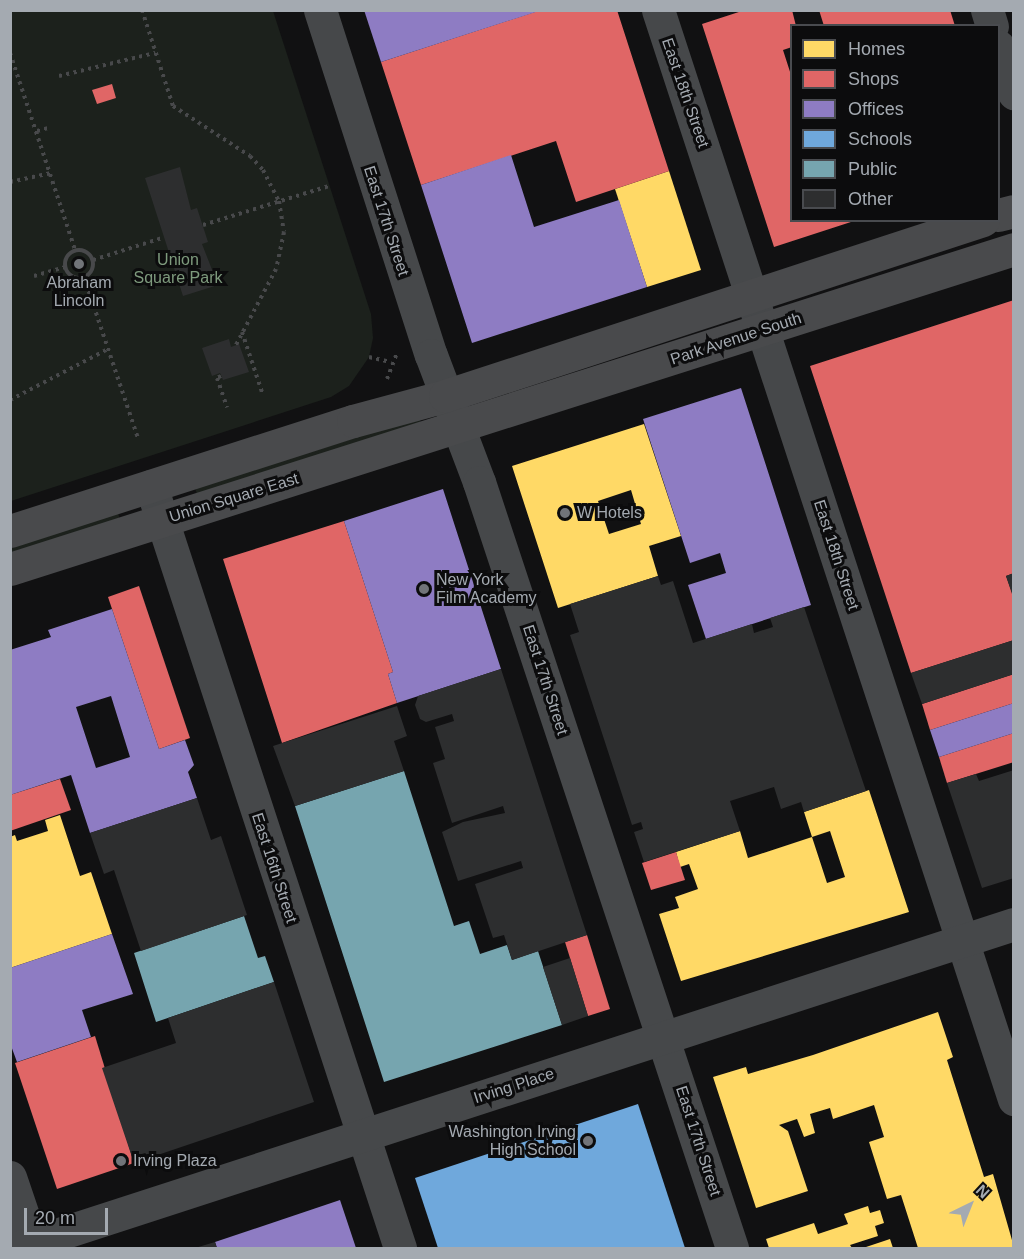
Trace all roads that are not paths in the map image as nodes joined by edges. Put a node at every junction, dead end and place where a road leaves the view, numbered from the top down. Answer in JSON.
{"nodes":[{"id":1,"x":320,"y":10,"type":"edge"},
{"id":2,"x":658,"y":10,"type":"edge"},
{"id":3,"x":1000,"y":49,"type":"edge"},
{"id":4,"x":1014,"y":93,"type":"edge"},
{"id":5,"x":977,"y":222,"type":"edge"},
{"id":6,"x":1014,"y":249,"type":"edge"},
{"id":7,"x":752,"y":296,"type":"junction"},
{"id":8,"x":763,"y":330,"type":"junction"},
{"id":9,"x":445,"y":396,"type":"junction"},
{"id":10,"x":458,"y":427,"type":"junction"},
{"id":11,"x":150,"y":486,"type":"junction"},
{"id":12,"x":162,"y":521,"type":"junction"},
{"id":13,"x":10,"y":531,"type":"edge"},
{"id":14,"x":10,"y":569,"type":"edge"},
{"id":15,"x":1014,"y":924,"type":"edge"},
{"id":16,"x":961,"y":941,"type":"junction"},
{"id":17,"x":663,"y":1037,"type":"junction"},
{"id":18,"x":1014,"y":1099,"type":"edge"},
{"id":19,"x":362,"y":1136,"type":"junction"},
{"id":20,"x":10,"y":1177,"type":"edge"},
{"id":21,"x":27,"y":1247,"type":"edge"},
{"id":22,"x":400,"y":1248,"type":"edge"},
{"id":23,"x":732,"y":1248,"type":"edge"}],
"edges":[{"from":1,"to":9,"type":"street","name":"East 17th Street"},
{"from":2,"to":7,"type":"street","name":"East 18th Street"},
{"from":3,"to":4,"type":"street"},
{"from":5,"to":7,"type":"main road"},
{"from":6,"to":8,"type":"main road","name":"Park Avenue South"},
{"from":7,"to":8,"type":"street","name":"East 18th Street"},
{"from":7,"to":9,"type":"main road"},
{"from":8,"to":10,"type":"main road","name":"Park Avenue South"},
{"from":8,"to":16,"type":"street","name":"East 18th Street"},
{"from":9,"to":10,"type":"street","name":"East 17th Street"},
{"from":9,"to":11,"type":"main road"},
{"from":10,"to":12,"type":"main road","name":"Union Square East"},
{"from":10,"to":17,"type":"street","name":"East 17th Street"},
{"from":11,"to":12,"type":"street","name":"East 16th Street"},
{"from":11,"to":13,"type":"main road"},
{"from":12,"to":14,"type":"main road","name":"Union Square East"},
{"from":12,"to":19,"type":"street","name":"East 16th Street"},
{"from":15,"to":16,"type":"street","name":"Irving Place"},
{"from":16,"to":17,"type":"street","name":"Irving Place"},
{"from":16,"to":18,"type":"street","name":"East 18th Street"},
{"from":17,"to":19,"type":"street","name":"Irving Place"},
{"from":17,"to":23,"type":"street","name":"East 17th Street"},
{"from":19,"to":21,"type":"street","name":"Irving Place"},
{"from":19,"to":22,"type":"street","name":"East 16th Street"},
{"from":20,"to":21,"type":"street"}]}
